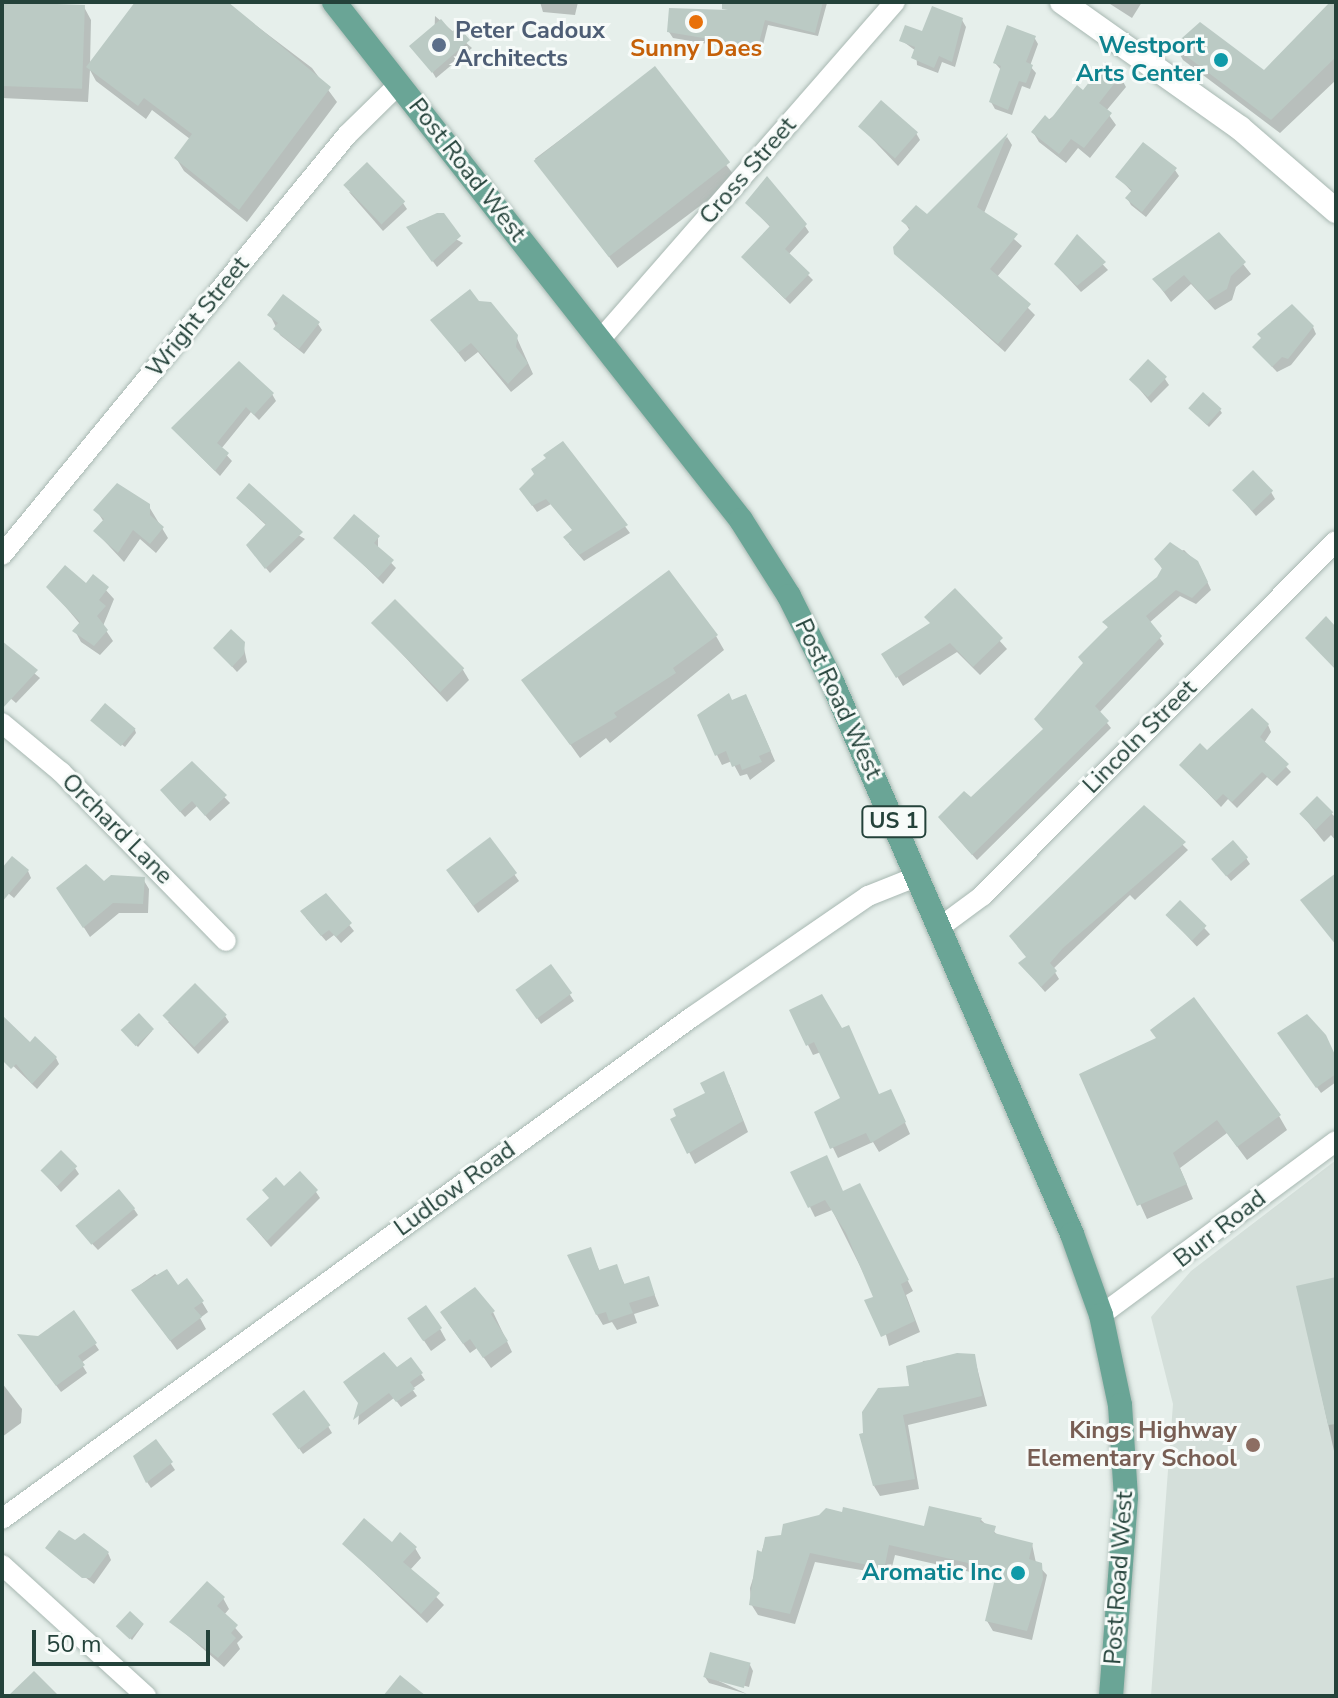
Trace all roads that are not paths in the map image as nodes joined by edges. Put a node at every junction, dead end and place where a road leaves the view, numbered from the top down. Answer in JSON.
{"nodes":[{"id":1,"x":334,"y":2,"type":"edge"},
{"id":2,"x":895,"y":2,"type":"edge"},
{"id":3,"x":1062,"y":2,"type":"edge"},
{"id":4,"x":399,"y":84,"type":"junction"},
{"id":5,"x":1336,"y":211,"type":"edge"},
{"id":6,"x":600,"y":340,"type":"junction"},
{"id":7,"x":1336,"y":541,"type":"edge"},
{"id":8,"x":2,"y":555,"type":"edge"},
{"id":9,"x":2,"y":723,"type":"edge"},
{"id":10,"x":918,"y":876,"type":"junction"},
{"id":11,"x":940,"y":927,"type":"junction"},
{"id":12,"x":226,"y":941,"type":"dead end"},
{"id":13,"x":1336,"y":1141,"type":"edge"},
{"id":14,"x":1101,"y":1315,"type":"junction"},
{"id":15,"x":2,"y":1519,"type":"edge"},
{"id":16,"x":2,"y":1565,"type":"edge"},
{"id":17,"x":146,"y":1696,"type":"edge"},
{"id":18,"x":1111,"y":1696,"type":"edge"}],
"edges":[{"from":1,"to":4,"type":"main road","name":"Post Road West","number":"US 1"},
{"from":2,"to":6,"type":"street","name":"Cross Street"},
{"from":3,"to":5,"type":"main road"},
{"from":4,"to":6,"type":"main road","name":"Post Road West","number":"US 1"},
{"from":4,"to":8,"type":"street","name":"Wright Street"},
{"from":6,"to":10,"type":"main road","name":"Post Road West","number":"US 1"},
{"from":7,"to":11,"type":"street","name":"Lincoln Street"},
{"from":9,"to":12,"type":"street","name":"Orchard Lane"},
{"from":10,"to":11,"type":"main road","name":"Post Road West","number":"US 1"},
{"from":10,"to":15,"type":"street","name":"Ludlow Road"},
{"from":11,"to":14,"type":"main road","name":"Post Road West","number":"US 1"},
{"from":13,"to":14,"type":"street","name":"Burr Road"},
{"from":14,"to":18,"type":"main road","name":"Post Road West","number":"US 1"},
{"from":16,"to":17,"type":"street"}]}
